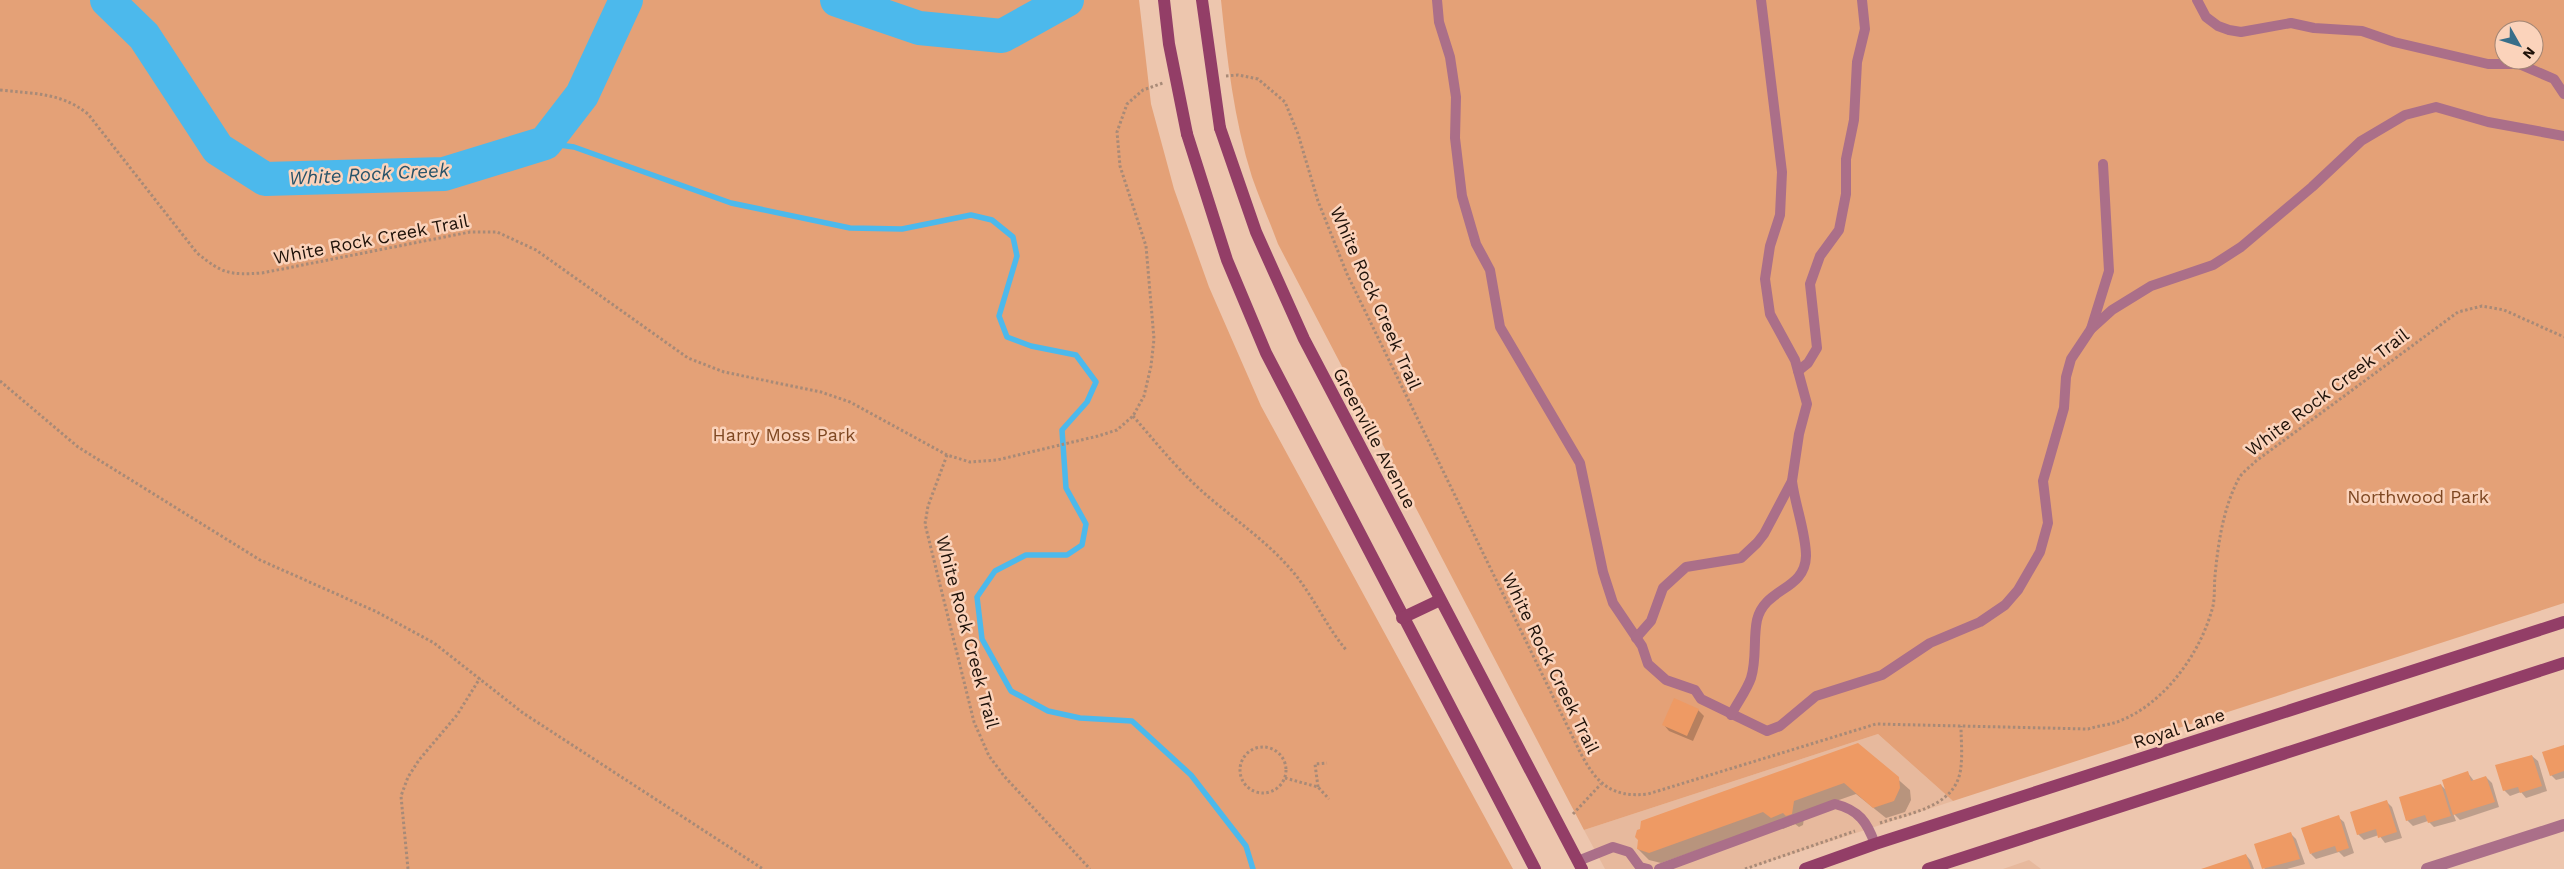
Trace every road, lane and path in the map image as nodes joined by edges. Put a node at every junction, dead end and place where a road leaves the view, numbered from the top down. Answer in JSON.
{"nodes":[{"id":1,"x":1164,"y":0,"type":"edge"},
{"id":2,"x":1202,"y":0,"type":"edge"},
{"id":3,"x":1437,"y":0,"type":"edge"},
{"id":4,"x":1761,"y":0,"type":"edge"},
{"id":5,"x":1862,"y":0,"type":"edge"},
{"id":6,"x":2197,"y":0,"type":"edge"},
{"id":7,"x":1219,"y":77,"type":"dead end"},
{"id":8,"x":1165,"y":83,"type":"dead end"},
{"id":9,"x":0,"y":90,"type":"edge"},
{"id":10,"x":2564,"y":94,"type":"edge"},
{"id":11,"x":2564,"y":136,"type":"edge"},
{"id":12,"x":2103,"y":164,"type":"dead end"},
{"id":13,"x":2091,"y":329,"type":"junction"},
{"id":14,"x":2564,"y":337,"type":"edge"},
{"id":15,"x":1798,"y":371,"type":"junction"},
{"id":16,"x":0,"y":381,"type":"edge"},
{"id":17,"x":1133,"y":416,"type":"junction"},
{"id":18,"x":947,"y":455,"type":"junction"},
{"id":19,"x":1792,"y":481,"type":"junction"},
{"id":20,"x":1440,"y":600,"type":"junction"},
{"id":21,"x":1402,"y":618,"type":"junction"},
{"id":22,"x":2564,"y":622,"type":"edge"},
{"id":23,"x":1636,"y":638,"type":"junction"},
{"id":24,"x":1347,"y":651,"type":"dead end"},
{"id":25,"x":2564,"y":663,"type":"edge"},
{"id":26,"x":480,"y":678,"type":"junction"},
{"id":27,"x":1731,"y":715,"type":"junction"},
{"id":28,"x":1961,"y":726,"type":"junction"},
{"id":29,"x":1327,"y":763,"type":"dead end"},
{"id":30,"x":1285,"y":778,"type":"junction"},
{"id":31,"x":1601,"y":784,"type":"junction"},
{"id":32,"x":1318,"y":787,"type":"junction"},
{"id":33,"x":1329,"y":799,"type":"dead end"},
{"id":34,"x":1573,"y":814,"type":"dead end"},
{"id":35,"x":2564,"y":825,"type":"edge"},
{"id":36,"x":1869,"y":827,"type":"junction"},
{"id":37,"x":1875,"y":844,"type":"junction"},
{"id":38,"x":1580,"y":865,"type":"edge"},
{"id":39,"x":408,"y":869,"type":"edge"},
{"id":40,"x":763,"y":869,"type":"edge"},
{"id":41,"x":1090,"y":869,"type":"edge"},
{"id":42,"x":1535,"y":869,"type":"edge"},
{"id":43,"x":1648,"y":869,"type":"edge"},
{"id":44,"x":1659,"y":869,"type":"edge"},
{"id":45,"x":1744,"y":869,"type":"edge"},
{"id":46,"x":1805,"y":869,"type":"edge"},
{"id":47,"x":1928,"y":869,"type":"edge"},
{"id":48,"x":2427,"y":869,"type":"edge"}],
"edges":[{"from":1,"to":21,"type":"main road","bridge":true},
{"from":2,"to":20,"type":"main road","name":"Greenville Avenue","bridge":true},
{"from":3,"to":23,"type":"lane"},
{"from":4,"to":15,"type":"lane"},
{"from":5,"to":15,"type":"lane"},
{"from":6,"to":10,"type":"lane"},
{"from":7,"to":31,"type":"path","name":"White Rock Creek Trail"},
{"from":8,"to":17,"type":"path","name":"White Rock Creek Trail"},
{"from":9,"to":18,"type":"path","name":"White Rock Creek Trail"},
{"from":11,"to":13,"type":"lane"},
{"from":12,"to":13,"type":"lane"},
{"from":13,"to":27,"type":"lane"},
{"from":14,"to":28,"type":"path","name":"White Rock Creek Trail"},
{"from":15,"to":19,"type":"lane"},
{"from":16,"to":26,"type":"path"},
{"from":17,"to":18,"type":"path","name":"White Rock Creek Trail"},
{"from":17,"to":24,"type":"path"},
{"from":18,"to":41,"type":"path","name":"White Rock Creek Trail"},
{"from":19,"to":23,"type":"lane"},
{"from":19,"to":27,"type":"lane"},
{"from":20,"to":21,"type":"main road"},
{"from":20,"to":38,"type":"main road","name":"Greenville Avenue"},
{"from":21,"to":42,"type":"main road"},
{"from":22,"to":37,"type":"main road","name":"Royal Lane"},
{"from":23,"to":27,"type":"lane"},
{"from":25,"to":47,"type":"main road"},
{"from":26,"to":39,"type":"path"},
{"from":26,"to":40,"type":"path"},
{"from":28,"to":31,"type":"path","name":"White Rock Creek Trail"},
{"from":28,"to":36,"type":"path"},
{"from":29,"to":32,"type":"path"},
{"from":30,"to":30,"type":"path"},
{"from":30,"to":32,"type":"path"},
{"from":31,"to":34,"type":"path"},
{"from":32,"to":33,"type":"path"},
{"from":35,"to":48,"type":"street"},
{"from":36,"to":37,"type":"lane"},
{"from":36,"to":44,"type":"lane"},
{"from":36,"to":45,"type":"path"},
{"from":37,"to":46,"type":"main road","name":"Royal Lane"},
{"from":38,"to":43,"type":"lane"}]}
